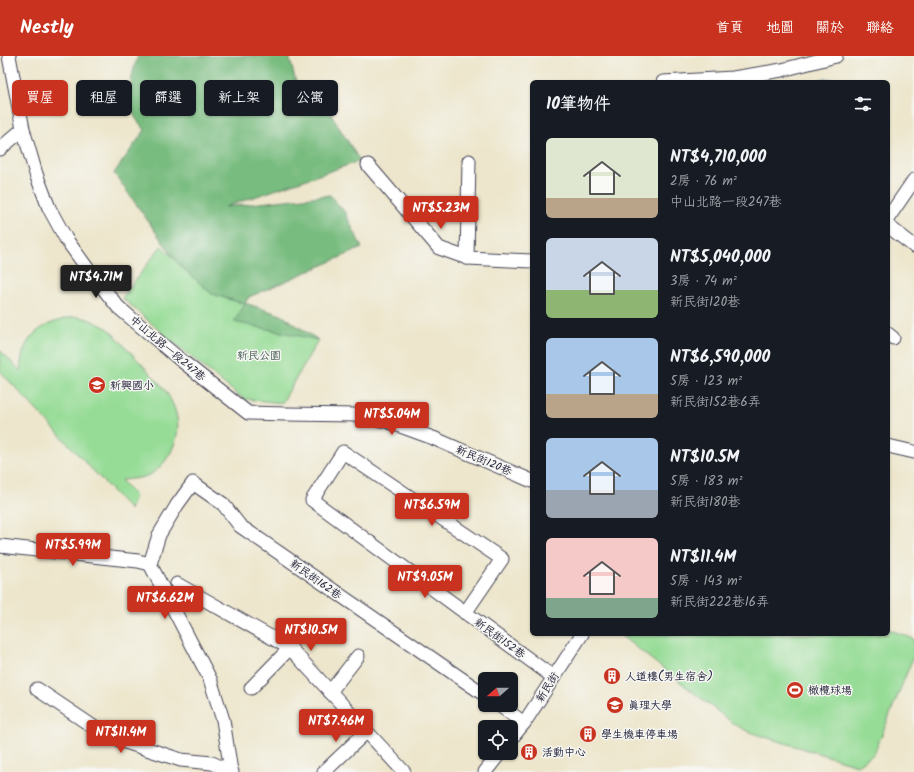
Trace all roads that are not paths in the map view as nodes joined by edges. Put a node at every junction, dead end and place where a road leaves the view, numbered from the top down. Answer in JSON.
{"nodes":[{"id":1,"x":9,"y":56,"type":"edge"},
{"id":2,"x":836,"y":56,"type":"edge"},
{"id":3,"x":698,"y":80,"type":"edge"},
{"id":4,"x":23,"y":129,"type":"junction"},
{"id":5,"x":0,"y":149,"type":"edge"},
{"id":6,"x":469,"y":161,"type":"dead end"},
{"id":7,"x":368,"y":165,"type":"dead end"},
{"id":8,"x":914,"y":180,"type":"edge"},
{"id":9,"x":890,"y":215,"type":"edge"},
{"id":10,"x":890,"y":228,"type":"edge"},
{"id":11,"x":914,"y":246,"type":"edge"},
{"id":12,"x":467,"y":258,"type":"junction"},
{"id":13,"x":530,"y":261,"type":"edge"},
{"id":14,"x":248,"y":413,"type":"joint"},
{"id":15,"x":890,"y":446,"type":"edge"},
{"id":16,"x":914,"y":452,"type":"edge"},
{"id":17,"x":530,"y":479,"type":"edge"},
{"id":18,"x":0,"y":546,"type":"edge"},
{"id":19,"x":150,"y":564,"type":"junction"},
{"id":20,"x":177,"y":584,"type":"dead end"},
{"id":21,"x":465,"y":613,"type":"junction"},
{"id":22,"x":581,"y":636,"type":"edge"},
{"id":23,"x":290,"y":648,"type":"junction"},
{"id":24,"x":358,"y":656,"type":"dead end"},
{"id":25,"x":553,"y":677,"type":"junction"},
{"id":26,"x":252,"y":688,"type":"dead end"},
{"id":27,"x":37,"y":689,"type":"dead end"},
{"id":28,"x":478,"y":690,"type":"edge"},
{"id":29,"x":330,"y":692,"type":"junction"},
{"id":30,"x":509,"y":712,"type":"edge"},
{"id":31,"x":524,"y":723,"type":"junction"},
{"id":32,"x":518,"y":730,"type":"edge"},
{"id":33,"x":366,"y":732,"type":"junction"},
{"id":34,"x":494,"y":760,"type":"edge"},
{"id":35,"x":232,"y":772,"type":"edge"},
{"id":36,"x":324,"y":772,"type":"edge"},
{"id":37,"x":404,"y":772,"type":"edge"},
{"id":38,"x":485,"y":772,"type":"edge"}],
"edges":[{"from":1,"to":4,"type":"street","name":"中山北路一段247巷"},
{"from":2,"to":3,"type":"street"},
{"from":4,"to":5,"type":"street"},
{"from":4,"to":14,"type":"street","name":"中山北路一段247巷"},
{"from":6,"to":12,"type":"street"},
{"from":7,"to":12,"type":"street"},
{"from":8,"to":9,"type":"street"},
{"from":10,"to":11,"type":"street"},
{"from":12,"to":13,"type":"street"},
{"from":14,"to":17,"type":"street","name":"新民街120巷"},
{"from":15,"to":16,"type":"street"},
{"from":18,"to":19,"type":"street"},
{"from":19,"to":28,"type":"street","name":"新民街162巷"},
{"from":19,"to":35,"type":"street"},
{"from":20,"to":23,"type":"street"},
{"from":21,"to":21,"type":"street","name":"新民街152巷"},
{"from":21,"to":25,"type":"street","name":"新民街152巷"},
{"from":22,"to":25,"type":"street","name":"新民街"},
{"from":23,"to":26,"type":"street"},
{"from":23,"to":29,"type":"street"},
{"from":24,"to":29,"type":"street"},
{"from":25,"to":31,"type":"street","name":"新民街"},
{"from":27,"to":35,"type":"street"},
{"from":29,"to":33,"type":"street"},
{"from":30,"to":31,"type":"street"},
{"from":31,"to":32,"type":"street","name":"新民街"},
{"from":33,"to":36,"type":"street"},
{"from":33,"to":37,"type":"street"},
{"from":34,"to":38,"type":"street"}]}
